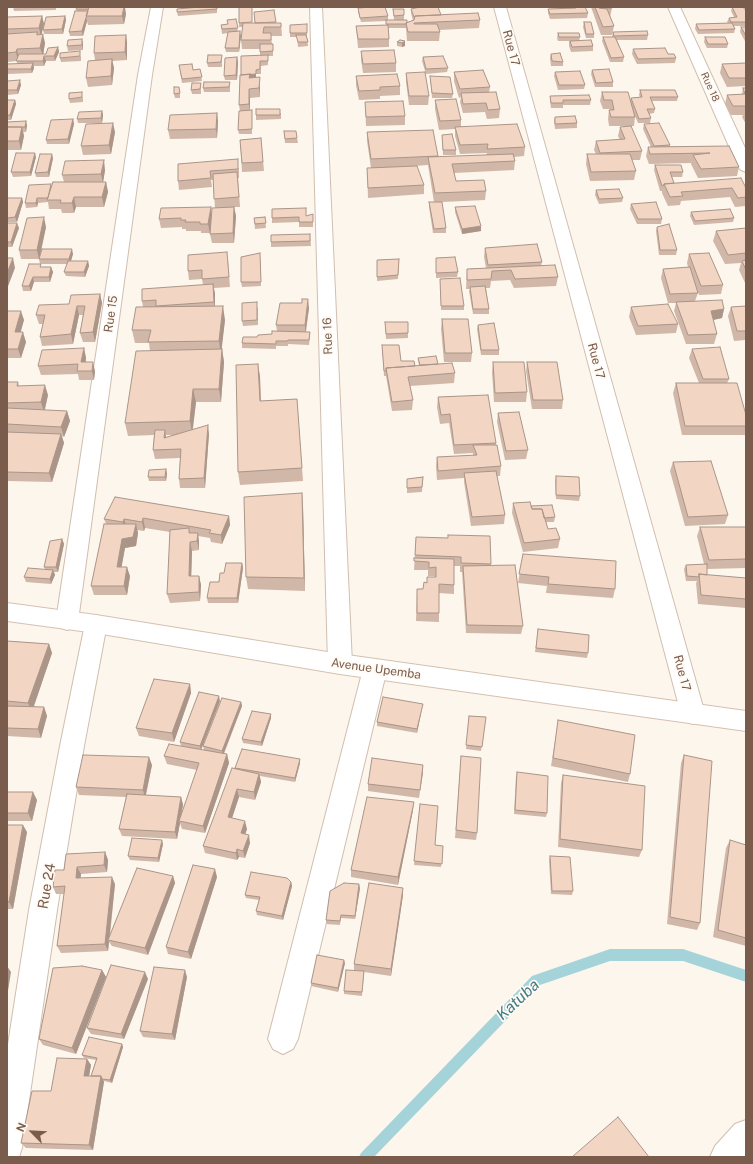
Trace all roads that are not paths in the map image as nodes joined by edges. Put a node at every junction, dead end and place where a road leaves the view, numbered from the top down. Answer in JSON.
{"nodes":[{"id":1,"x":157,"y":7,"type":"edge"},
{"id":2,"x":316,"y":7,"type":"edge"},
{"id":3,"x":500,"y":7,"type":"edge"},
{"id":4,"x":674,"y":7,"type":"edge"},
{"id":5,"x":746,"y":167,"type":"edge"},
{"id":6,"x":7,"y":612,"type":"edge"},
{"id":7,"x":67,"y":621,"type":"junction"},
{"id":8,"x":96,"y":624,"type":"junction"},
{"id":9,"x":340,"y":664,"type":"junction"},
{"id":10,"x":374,"y":669,"type":"junction"},
{"id":11,"x":693,"y":714,"type":"junction"},
{"id":12,"x":746,"y":721,"type":"edge"},
{"id":13,"x":283,"y":1039,"type":"dead end"},
{"id":14,"x":746,"y":1135,"type":"edge"},
{"id":15,"x":7,"y":1148,"type":"edge"},
{"id":16,"x":726,"y":1157,"type":"edge"}],
"edges":[{"from":1,"to":7,"type":"street","name":"Rue 15"},
{"from":2,"to":9,"type":"street","name":"Rue 16"},
{"from":3,"to":11,"type":"street","name":"Rue 17"},
{"from":4,"to":5,"type":"street","name":"Rue 18"},
{"from":6,"to":7,"type":"street","name":"Avenue Upemba"},
{"from":7,"to":8,"type":"street","name":"Avenue Upemba"},
{"from":8,"to":9,"type":"street","name":"Avenue Upemba"},
{"from":8,"to":15,"type":"street","name":"Rue 24"},
{"from":9,"to":10,"type":"street","name":"Avenue Upemba"},
{"from":10,"to":11,"type":"street","name":"Avenue Upemba"},
{"from":10,"to":13,"type":"street"},
{"from":11,"to":12,"type":"street","name":"Avenue Upemba"},
{"from":14,"to":16,"type":"street"}]}
